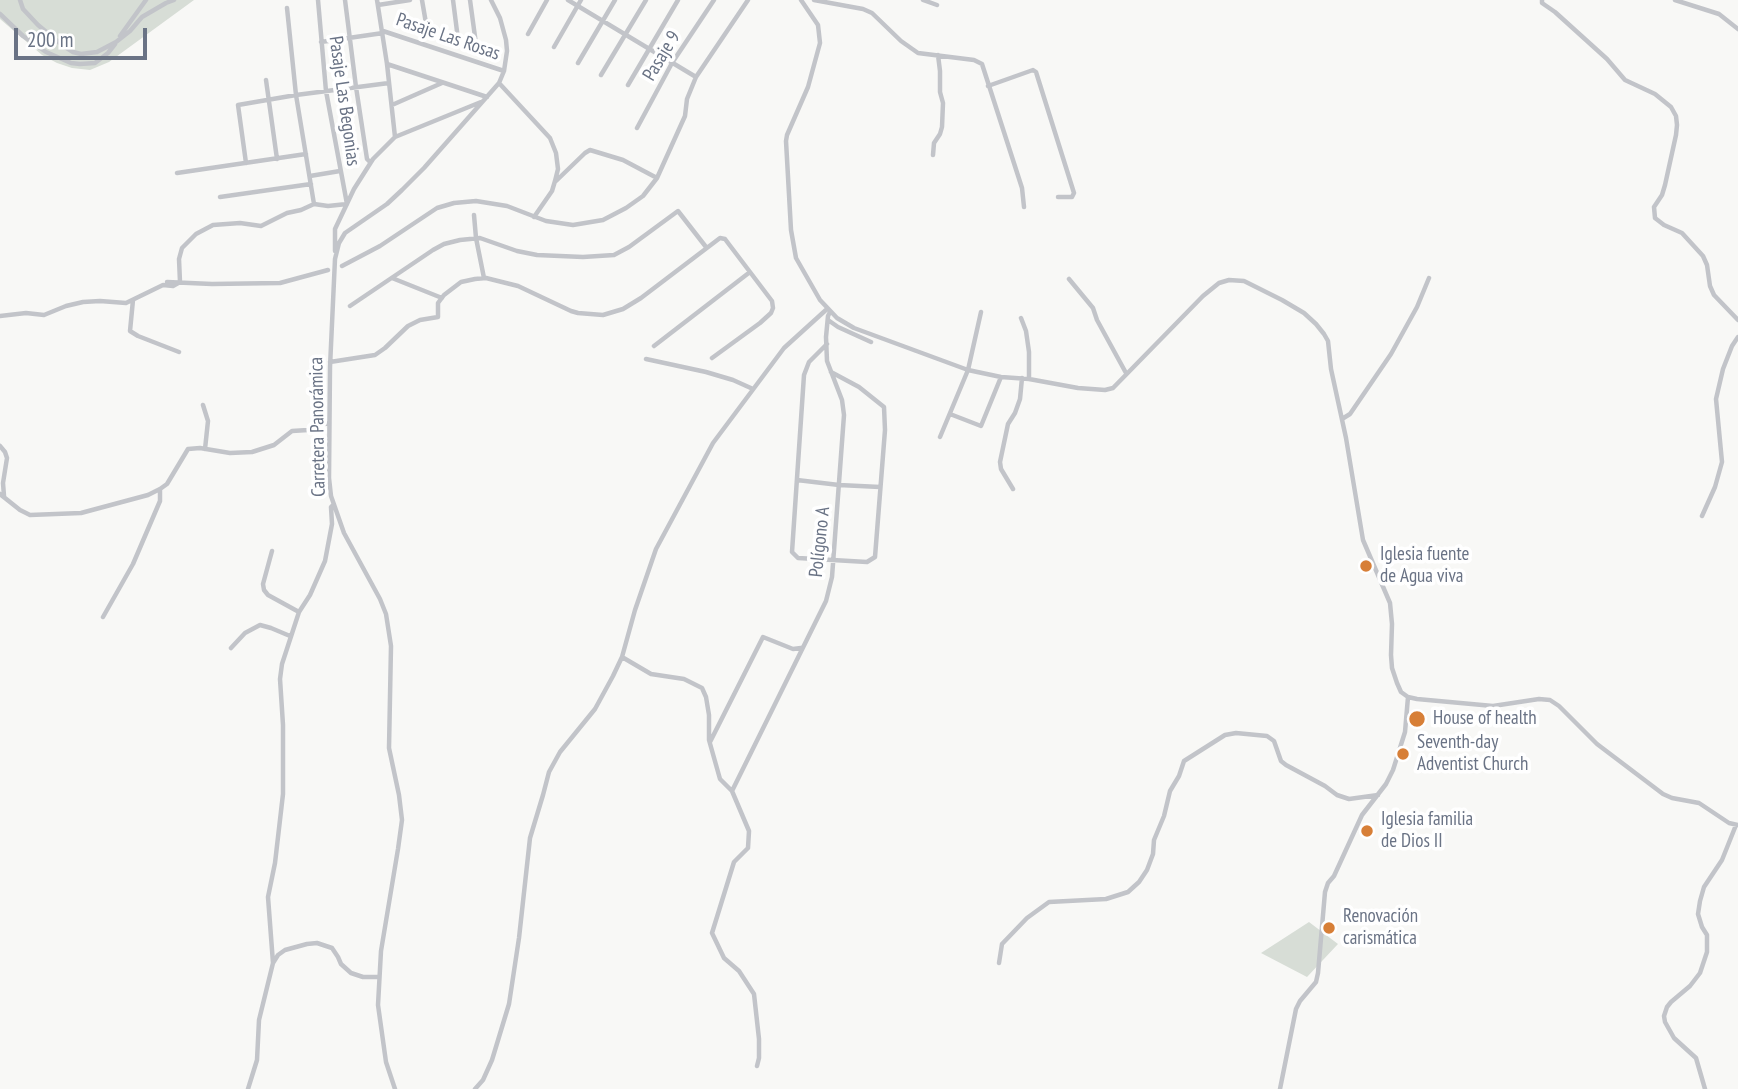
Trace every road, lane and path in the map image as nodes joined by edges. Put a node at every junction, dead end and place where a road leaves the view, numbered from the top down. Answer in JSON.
{"nodes":[{"id":1,"x":20,"y":0,"type":"edge"},
{"id":2,"x":146,"y":0,"type":"edge"},
{"id":3,"x":174,"y":0,"type":"edge"},
{"id":4,"x":318,"y":0,"type":"edge"},
{"id":5,"x":345,"y":0,"type":"edge"},
{"id":6,"x":410,"y":0,"type":"edge"},
{"id":7,"x":422,"y":0,"type":"edge"},
{"id":8,"x":453,"y":0,"type":"edge"},
{"id":9,"x":470,"y":0,"type":"edge"},
{"id":10,"x":491,"y":0,"type":"edge"},
{"id":11,"x":547,"y":0,"type":"edge"},
{"id":12,"x":568,"y":0,"type":"edge"},
{"id":13,"x":581,"y":0,"type":"edge"},
{"id":14,"x":615,"y":0,"type":"edge"},
{"id":15,"x":646,"y":0,"type":"edge"},
{"id":16,"x":678,"y":0,"type":"edge"},
{"id":17,"x":714,"y":0,"type":"edge"},
{"id":18,"x":748,"y":0,"type":"edge"},
{"id":19,"x":801,"y":0,"type":"edge"},
{"id":20,"x":814,"y":0,"type":"edge"},
{"id":21,"x":923,"y":0,"type":"edge"},
{"id":22,"x":1542,"y":0,"type":"edge"},
{"id":23,"x":1675,"y":0,"type":"edge"},
{"id":24,"x":378,"y":3,"type":"edge"},
{"id":25,"x":937,"y":5,"type":"dead end"},
{"id":26,"x":578,"y":6,"type":"junction"},
{"id":27,"x":287,"y":8,"type":"dead end"},
{"id":28,"x":0,"y":15,"type":"edge"},
{"id":29,"x":602,"y":20,"type":"junction"},
{"id":30,"x":427,"y":29,"type":"dead end"},
{"id":31,"x":1738,"y":29,"type":"edge"},
{"id":32,"x":383,"y":32,"type":"junction"},
{"id":33,"x":528,"y":34,"type":"dead end"},
{"id":34,"x":625,"y":34,"type":"junction"},
{"id":35,"x":351,"y":38,"type":"junction"},
{"id":36,"x":458,"y":39,"type":"dead end"},
{"id":37,"x":116,"y":42,"type":"junction"},
{"id":38,"x":321,"y":42,"type":"junction"},
{"id":39,"x":476,"y":44,"type":"dead end"},
{"id":40,"x":554,"y":47,"type":"dead end"},
{"id":41,"x":649,"y":49,"type":"junction"},
{"id":42,"x":937,"y":55,"type":"junction"},
{"id":43,"x":578,"y":62,"type":"dead end"},
{"id":44,"x":672,"y":63,"type":"junction"},
{"id":45,"x":387,"y":64,"type":"junction"},
{"id":46,"x":504,"y":71,"type":"junction"},
{"id":47,"x":601,"y":75,"type":"dead end"},
{"id":48,"x":696,"y":77,"type":"junction"},
{"id":49,"x":265,"y":80,"type":"dead end"},
{"id":50,"x":389,"y":83,"type":"junction"},
{"id":51,"x":443,"y":83,"type":"junction"},
{"id":52,"x":499,"y":83,"type":"junction"},
{"id":53,"x":628,"y":85,"type":"dead end"},
{"id":54,"x":988,"y":86,"type":"junction"},
{"id":55,"x":356,"y":87,"type":"junction"},
{"id":56,"x":326,"y":91,"type":"junction"},
{"id":57,"x":296,"y":95,"type":"junction"},
{"id":58,"x":487,"y":97,"type":"junction"},
{"id":59,"x":268,"y":101,"type":"junction"},
{"id":60,"x":482,"y":102,"type":"junction"},
{"id":61,"x":392,"y":105,"type":"junction"},
{"id":62,"x":637,"y":128,"type":"dead end"},
{"id":63,"x":395,"y":137,"type":"junction"},
{"id":64,"x":306,"y":154,"type":"junction"},
{"id":65,"x":933,"y":155,"type":"dead end"},
{"id":66,"x":277,"y":159,"type":"junction"},
{"id":67,"x":370,"y":162,"type":"junction"},
{"id":68,"x":246,"y":163,"type":"junction"},
{"id":69,"x":340,"y":171,"type":"junction"},
{"id":70,"x":177,"y":173,"type":"dead end"},
{"id":71,"x":310,"y":176,"type":"junction"},
{"id":72,"x":657,"y":178,"type":"junction"},
{"id":73,"x":555,"y":181,"type":"junction"},
{"id":74,"x":311,"y":184,"type":"junction"},
{"id":75,"x":220,"y":197,"type":"dead end"},
{"id":76,"x":1058,"y":197,"type":"dead end"},
{"id":77,"x":314,"y":204,"type":"junction"},
{"id":78,"x":347,"y":204,"type":"junction"},
{"id":79,"x":1024,"y":207,"type":"dead end"},
{"id":80,"x":474,"y":215,"type":"dead end"},
{"id":81,"x":534,"y":216,"type":"junction"},
{"id":82,"x":476,"y":238,"type":"junction"},
{"id":83,"x":706,"y":247,"type":"junction"},
{"id":84,"x":335,"y":259,"type":"junction"},
{"id":85,"x":342,"y":266,"type":"dead end"},
{"id":86,"x":328,"y":270,"type":"dead end"},
{"id":87,"x":750,"y":272,"type":"junction"},
{"id":88,"x":392,"y":278,"type":"junction"},
{"id":89,"x":484,"y":278,"type":"junction"},
{"id":90,"x":1429,"y":278,"type":"dead end"},
{"id":91,"x":1069,"y":279,"type":"dead end"},
{"id":92,"x":167,"y":282,"type":"dead end"},
{"id":93,"x":180,"y":282,"type":"junction"},
{"id":94,"x":442,"y":298,"type":"junction"},
{"id":95,"x":133,"y":300,"type":"junction"},
{"id":96,"x":350,"y":306,"type":"dead end"},
{"id":97,"x":828,"y":310,"type":"junction"},
{"id":98,"x":981,"y":312,"type":"dead end"},
{"id":99,"x":0,"y":316,"type":"edge"},
{"id":100,"x":1021,"y":318,"type":"dead end"},
{"id":101,"x":827,"y":320,"type":"junction"},
{"id":102,"x":1738,"y":320,"type":"edge"},
{"id":103,"x":1738,"y":337,"type":"edge"},
{"id":104,"x":870,"y":342,"type":"dead end"},
{"id":105,"x":827,"y":344,"type":"junction"},
{"id":106,"x":654,"y":346,"type":"dead end"},
{"id":107,"x":179,"y":352,"type":"dead end"},
{"id":108,"x":712,"y":358,"type":"dead end"},
{"id":109,"x":646,"y":359,"type":"dead end"},
{"id":110,"x":330,"y":362,"type":"junction"},
{"id":111,"x":968,"y":370,"type":"junction"},
{"id":112,"x":831,"y":372,"type":"junction"},
{"id":113,"x":1126,"y":374,"type":"junction"},
{"id":114,"x":1001,"y":377,"type":"junction"},
{"id":115,"x":1021,"y":378,"type":"junction"},
{"id":116,"x":1029,"y":379,"type":"junction"},
{"id":117,"x":752,"y":389,"type":"junction"},
{"id":118,"x":203,"y":405,"type":"dead end"},
{"id":119,"x":950,"y":414,"type":"junction"},
{"id":120,"x":1342,"y":419,"type":"junction"},
{"id":121,"x":329,"y":423,"type":"junction"},
{"id":122,"x":940,"y":437,"type":"dead end"},
{"id":123,"x":0,"y":446,"type":"edge"},
{"id":124,"x":205,"y":449,"type":"junction"},
{"id":125,"x":797,"y":480,"type":"junction"},
{"id":126,"x":839,"y":485,"type":"junction"},
{"id":127,"x":880,"y":487,"type":"junction"},
{"id":128,"x":160,"y":489,"type":"junction"},
{"id":129,"x":1013,"y":489,"type":"dead end"},
{"id":130,"x":2,"y":496,"type":"edge"},
{"id":131,"x":333,"y":504,"type":"junction"},
{"id":132,"x":1702,"y":516,"type":"dead end"},
{"id":133,"x":272,"y":551,"type":"dead end"},
{"id":134,"x":834,"y":559,"type":"junction"},
{"id":135,"x":299,"y":612,"type":"junction"},
{"id":136,"x":103,"y":617,"type":"dead end"},
{"id":137,"x":290,"y":636,"type":"junction"},
{"id":138,"x":231,"y":648,"type":"dead end"},
{"id":139,"x":802,"y":648,"type":"junction"},
{"id":140,"x":622,"y":657,"type":"junction"},
{"id":141,"x":1408,"y":697,"type":"junction"},
{"id":142,"x":710,"y":742,"type":"junction"},
{"id":143,"x":732,"y":791,"type":"junction"},
{"id":144,"x":1378,"y":795,"type":"junction"},
{"id":145,"x":1737,"y":825,"type":"edge"},
{"id":146,"x":273,"y":963,"type":"junction"},
{"id":147,"x":999,"y":963,"type":"dead end"},
{"id":148,"x":379,"y":977,"type":"junction"},
{"id":149,"x":757,"y":1066,"type":"dead end"},
{"id":150,"x":248,"y":1089,"type":"edge"},
{"id":151,"x":395,"y":1089,"type":"edge"},
{"id":152,"x":475,"y":1089,"type":"edge"},
{"id":153,"x":1280,"y":1089,"type":"edge"},
{"id":154,"x":1706,"y":1089,"type":"edge"}],
"edges":[{"from":1,"to":37,"type":"street"},
{"from":2,"to":37,"type":"street"},
{"from":3,"to":37,"type":"street"},
{"from":4,"to":38,"type":"street","name":"Pasaje Las Begonias"},
{"from":5,"to":35,"type":"street"},
{"from":6,"to":24,"type":"street"},
{"from":7,"to":30,"type":"street"},
{"from":8,"to":36,"type":"street"},
{"from":9,"to":39,"type":"street"},
{"from":10,"to":46,"type":"street"},
{"from":11,"to":33,"type":"street"},
{"from":12,"to":26,"type":"street"},
{"from":13,"to":26,"type":"street"},
{"from":14,"to":29,"type":"street"},
{"from":15,"to":34,"type":"street"},
{"from":16,"to":41,"type":"street"},
{"from":17,"to":44,"type":"street","name":"Pasaje 9"},
{"from":18,"to":48,"type":"street"},
{"from":19,"to":97,"type":"street"},
{"from":20,"to":42,"type":"street"},
{"from":21,"to":25,"type":"street"},
{"from":22,"to":102,"type":"street"},
{"from":23,"to":31,"type":"street"},
{"from":24,"to":32,"type":"street"},
{"from":26,"to":29,"type":"street"},
{"from":26,"to":40,"type":"street"},
{"from":27,"to":57,"type":"street"},
{"from":28,"to":37,"type":"street"},
{"from":29,"to":34,"type":"street"},
{"from":29,"to":43,"type":"street"},
{"from":32,"to":35,"type":"street"},
{"from":32,"to":45,"type":"street"},
{"from":32,"to":46,"type":"street","name":"Pasaje Las Rosas"},
{"from":34,"to":41,"type":"street"},
{"from":34,"to":47,"type":"street"},
{"from":35,"to":38,"type":"street"},
{"from":35,"to":55,"type":"street"},
{"from":38,"to":56,"type":"street","name":"Pasaje Las Begonias"},
{"from":41,"to":44,"type":"street"},
{"from":41,"to":53,"type":"street"},
{"from":42,"to":54,"type":"street"},
{"from":42,"to":65,"type":"street"},
{"from":44,"to":48,"type":"street"},
{"from":44,"to":62,"type":"street","name":"Pasaje 9"},
{"from":45,"to":50,"type":"street"},
{"from":45,"to":51,"type":"street"},
{"from":46,"to":52,"type":"street","name":"Carretera Panorámica"},
{"from":48,"to":72,"type":"street"},
{"from":49,"to":59,"type":"street"},
{"from":50,"to":55,"type":"street"},
{"from":50,"to":61,"type":"street"},
{"from":51,"to":58,"type":"street"},
{"from":51,"to":61,"type":"street"},
{"from":52,"to":58,"type":"street","name":"Carretera Panorámica"},
{"from":52,"to":73,"type":"street"},
{"from":54,"to":76,"type":"street"},
{"from":54,"to":79,"type":"street"},
{"from":55,"to":56,"type":"street"},
{"from":55,"to":67,"type":"street"},
{"from":56,"to":57,"type":"street"},
{"from":56,"to":69,"type":"street","name":"Pasaje Las Begonias"},
{"from":57,"to":59,"type":"street"},
{"from":57,"to":64,"type":"street"},
{"from":58,"to":60,"type":"street","name":"Carretera Panorámica"},
{"from":59,"to":66,"type":"street"},
{"from":59,"to":68,"type":"street"},
{"from":60,"to":63,"type":"street"},
{"from":60,"to":84,"type":"street","name":"Carretera Panorámica"},
{"from":61,"to":63,"type":"street"},
{"from":63,"to":67,"type":"street"},
{"from":64,"to":66,"type":"street"},
{"from":64,"to":71,"type":"street"},
{"from":66,"to":68,"type":"street"},
{"from":67,"to":78,"type":"street"},
{"from":68,"to":70,"type":"street"},
{"from":69,"to":71,"type":"street"},
{"from":69,"to":78,"type":"street","name":"Pasaje Las Begonias"},
{"from":71,"to":74,"type":"street"},
{"from":72,"to":73,"type":"street"},
{"from":72,"to":81,"type":"street"},
{"from":73,"to":81,"type":"street"},
{"from":74,"to":75,"type":"street"},
{"from":74,"to":77,"type":"street"},
{"from":77,"to":78,"type":"street"},
{"from":77,"to":93,"type":"street"},
{"from":78,"to":84,"type":"street"},
{"from":80,"to":82,"type":"street"},
{"from":81,"to":85,"type":"street"},
{"from":82,"to":83,"type":"street"},
{"from":82,"to":88,"type":"street"},
{"from":82,"to":89,"type":"street"},
{"from":83,"to":87,"type":"street"},
{"from":83,"to":89,"type":"street"},
{"from":84,"to":110,"type":"street","name":"Carretera Panorámica"},
{"from":86,"to":93,"type":"street"},
{"from":87,"to":106,"type":"street"},
{"from":87,"to":108,"type":"street"},
{"from":88,"to":94,"type":"street"},
{"from":88,"to":96,"type":"street"},
{"from":89,"to":94,"type":"street"},
{"from":90,"to":120,"type":"street"},
{"from":91,"to":113,"type":"street"},
{"from":92,"to":93,"type":"street"},
{"from":93,"to":95,"type":"street"},
{"from":94,"to":110,"type":"street"},
{"from":95,"to":99,"type":"street"},
{"from":95,"to":107,"type":"street"},
{"from":97,"to":101,"type":"street","name":"Polígono A"},
{"from":97,"to":111,"type":"street"},
{"from":97,"to":117,"type":"street"},
{"from":98,"to":111,"type":"street"},
{"from":100,"to":116,"type":"street"},
{"from":101,"to":104,"type":"street"},
{"from":101,"to":105,"type":"street","name":"Polígono A"},
{"from":103,"to":132,"type":"street"},
{"from":105,"to":112,"type":"street","name":"Polígono A"},
{"from":105,"to":125,"type":"street"},
{"from":109,"to":117,"type":"street"},
{"from":110,"to":121,"type":"street","name":"Carretera Panorámica"},
{"from":111,"to":114,"type":"street"},
{"from":111,"to":119,"type":"street"},
{"from":112,"to":126,"type":"street","name":"Polígono A"},
{"from":112,"to":127,"type":"street"},
{"from":113,"to":116,"type":"street"},
{"from":113,"to":120,"type":"street"},
{"from":114,"to":115,"type":"street"},
{"from":114,"to":119,"type":"street"},
{"from":115,"to":116,"type":"street"},
{"from":115,"to":129,"type":"street"},
{"from":117,"to":140,"type":"street"},
{"from":118,"to":124,"type":"street"},
{"from":119,"to":122,"type":"street"},
{"from":120,"to":141,"type":"street"},
{"from":121,"to":124,"type":"street"},
{"from":121,"to":131,"type":"street","name":"Carretera Panorámica"},
{"from":123,"to":130,"type":"street"},
{"from":124,"to":128,"type":"street"},
{"from":125,"to":126,"type":"street"},
{"from":125,"to":134,"type":"street"},
{"from":126,"to":127,"type":"street"},
{"from":126,"to":134,"type":"street","name":"Polígono A"},
{"from":127,"to":134,"type":"street"},
{"from":128,"to":130,"type":"street"},
{"from":128,"to":136,"type":"street"},
{"from":131,"to":135,"type":"street"},
{"from":131,"to":148,"type":"street","name":"Carretera Panorámica"},
{"from":133,"to":135,"type":"street"},
{"from":134,"to":139,"type":"street","name":"Polígono A"},
{"from":135,"to":137,"type":"street"},
{"from":137,"to":138,"type":"street"},
{"from":137,"to":146,"type":"street"},
{"from":139,"to":142,"type":"street"},
{"from":139,"to":143,"type":"street","name":"Polígono A"},
{"from":140,"to":142,"type":"street"},
{"from":140,"to":152,"type":"street"},
{"from":141,"to":144,"type":"street"},
{"from":141,"to":145,"type":"street"},
{"from":142,"to":143,"type":"street"},
{"from":143,"to":149,"type":"street"},
{"from":144,"to":147,"type":"street"},
{"from":144,"to":153,"type":"street"},
{"from":145,"to":154,"type":"street"},
{"from":146,"to":148,"type":"street"},
{"from":146,"to":150,"type":"street"},
{"from":148,"to":151,"type":"street","name":"Carretera Panorámica"}]}
